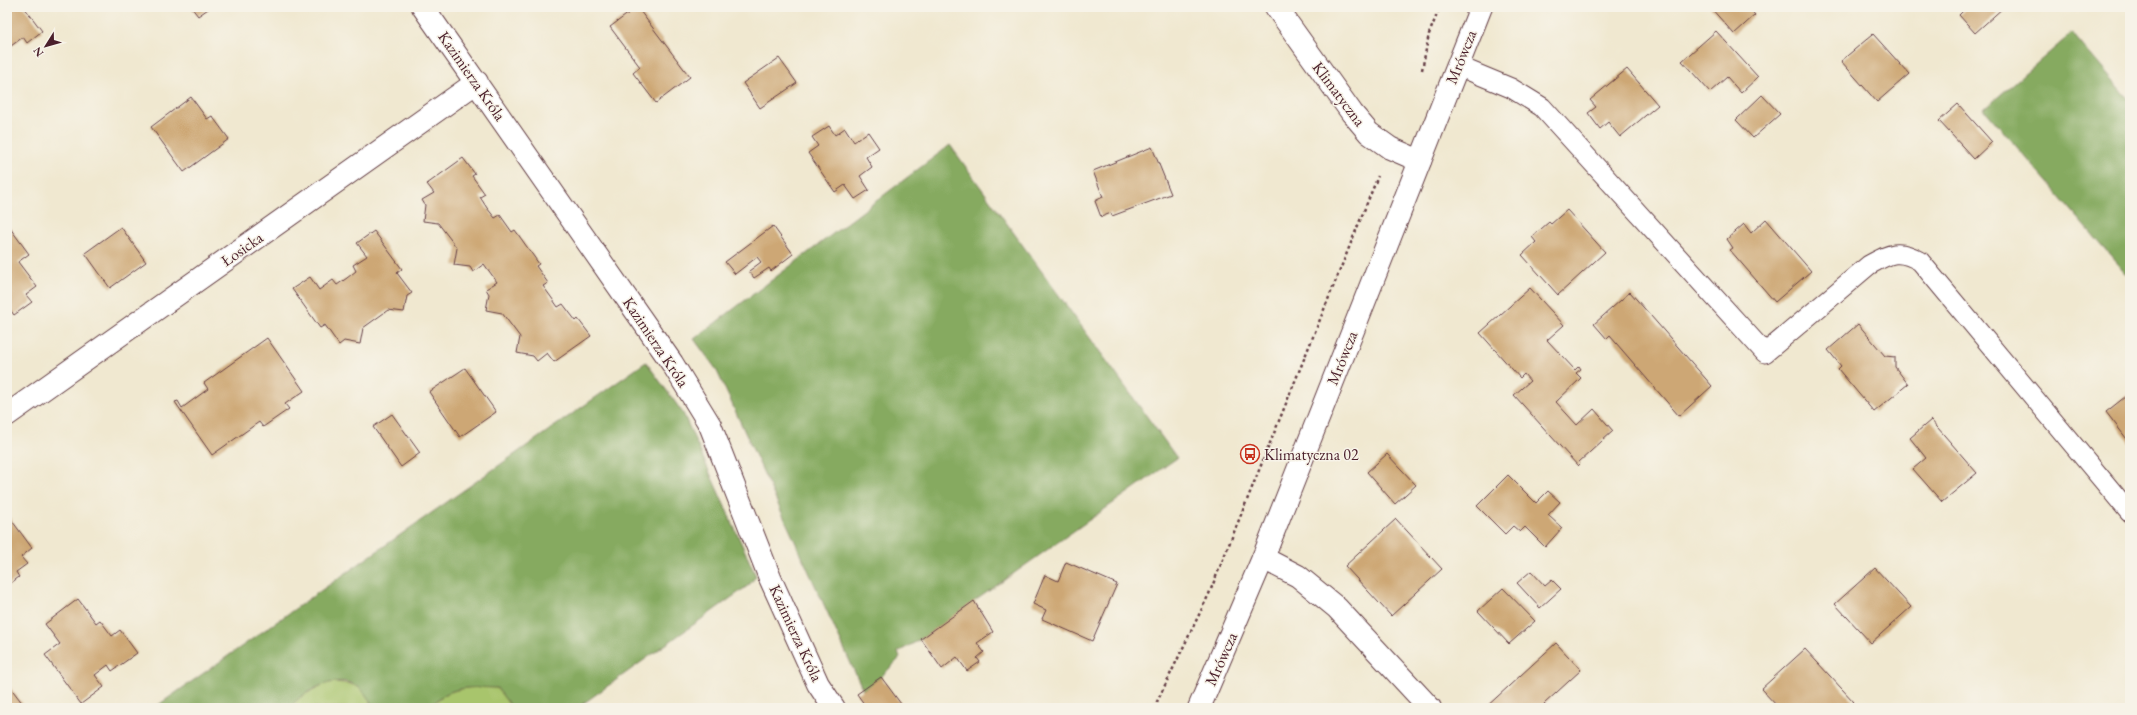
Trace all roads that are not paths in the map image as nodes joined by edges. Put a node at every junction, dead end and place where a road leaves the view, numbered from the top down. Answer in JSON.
{"nodes":[{"id":1,"x":423,"y":7,"type":"edge"},
{"id":2,"x":1276,"y":7,"type":"edge"},
{"id":3,"x":1481,"y":7,"type":"edge"},
{"id":4,"x":1458,"y":66,"type":"junction"},
{"id":5,"x":477,"y":82,"type":"junction"},
{"id":6,"x":1420,"y":161,"type":"junction"},
{"id":7,"x":7,"y":416,"type":"edge"},
{"id":8,"x":2130,"y":513,"type":"edge"},
{"id":9,"x":1263,"y":558,"type":"junction"},
{"id":10,"x":834,"y":708,"type":"edge"},
{"id":11,"x":1199,"y":708,"type":"edge"},
{"id":12,"x":1430,"y":708,"type":"edge"}],
"edges":[{"from":1,"to":5,"type":"street","name":"Kazimierza Króla"},
{"from":2,"to":6,"type":"street","name":"Klimatyczna"},
{"from":3,"to":4,"type":"street","name":"Mrówcza"},
{"from":4,"to":6,"type":"street","name":"Mrówcza"},
{"from":4,"to":8,"type":"lane"},
{"from":5,"to":7,"type":"street","name":"Łosicka"},
{"from":5,"to":10,"type":"street","name":"Kazimierza Króla"},
{"from":6,"to":9,"type":"street","name":"Mrówcza"},
{"from":9,"to":11,"type":"street","name":"Mrówcza"},
{"from":9,"to":12,"type":"street"}]}
